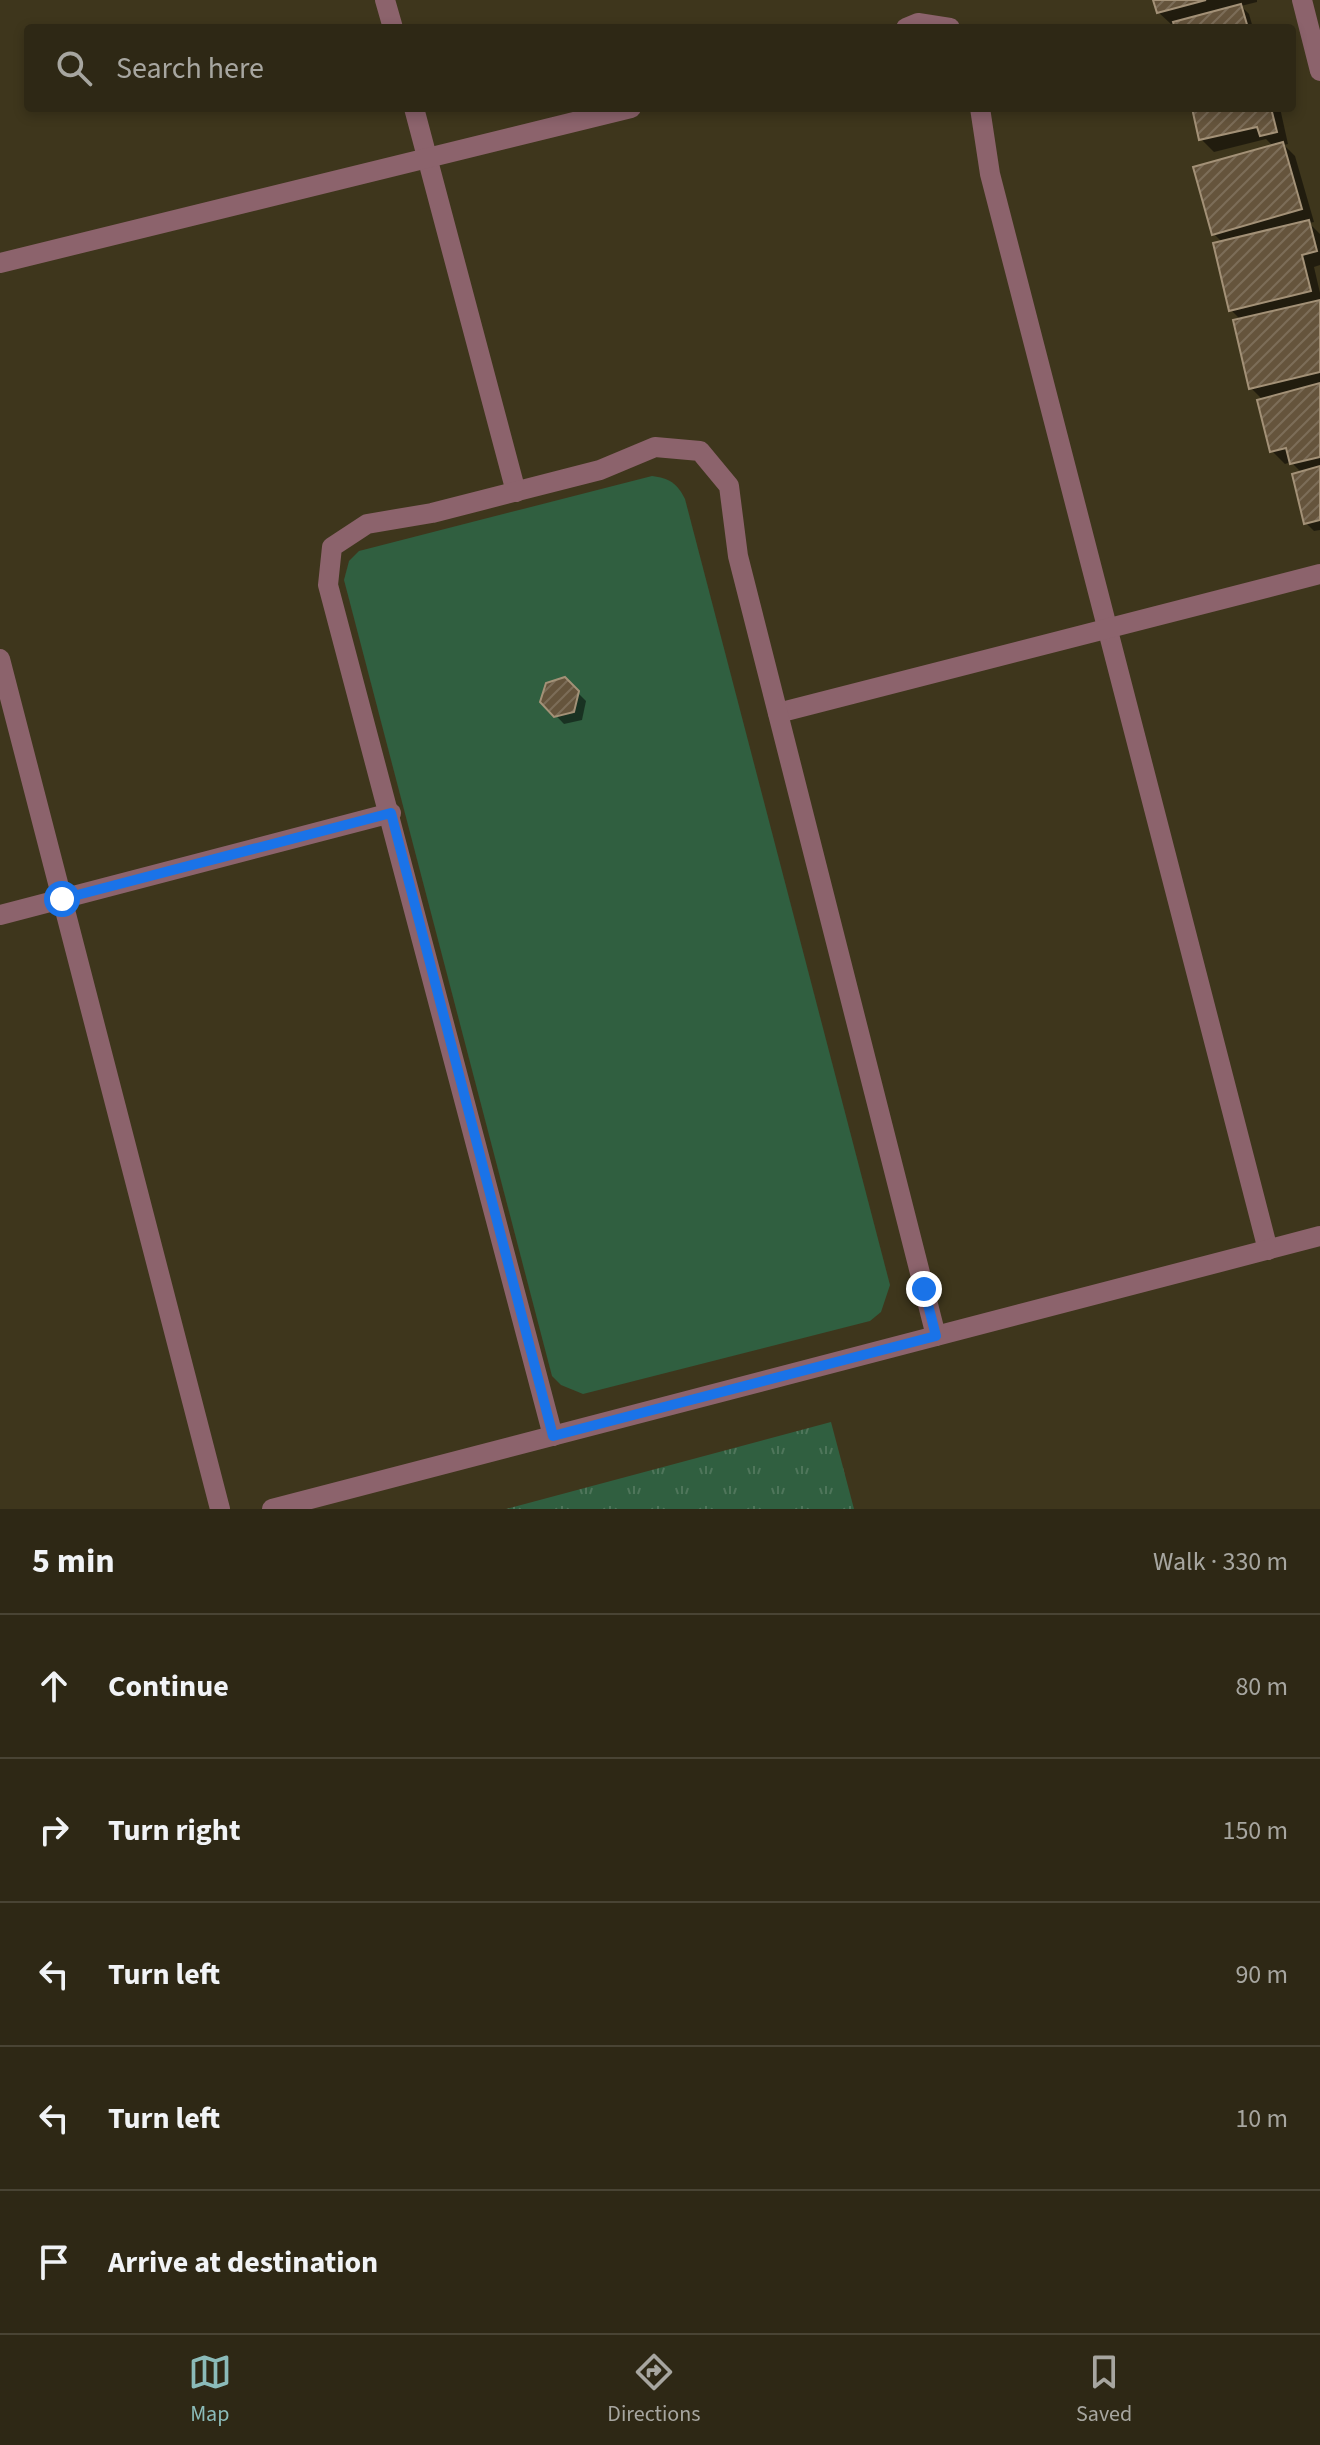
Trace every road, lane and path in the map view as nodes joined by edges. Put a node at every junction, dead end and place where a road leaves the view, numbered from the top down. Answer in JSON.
{"nodes":[{"id":1,"x":385,"y":0,"type":"edge"},
{"id":2,"x":1302,"y":0,"type":"edge"},
{"id":3,"x":392,"y":24,"type":"edge"},
{"id":4,"x":1320,"y":71,"type":"edge"},
{"id":5,"x":415,"y":112,"type":"edge"},
{"id":6,"x":615,"y":112,"type":"edge"},
{"id":7,"x":981,"y":112,"type":"edge"},
{"id":8,"x":427,"y":159,"type":"junction"},
{"id":9,"x":0,"y":263,"type":"edge"},
{"id":10,"x":516,"y":492,"type":"junction"},
{"id":11,"x":1320,"y":574,"type":"edge"},
{"id":12,"x":1107,"y":627,"type":"junction"},
{"id":13,"x":0,"y":659,"type":"edge"},
{"id":14,"x":778,"y":713,"type":"junction"},
{"id":15,"x":391,"y":813,"type":"junction"},
{"id":16,"x":62,"y":899,"type":"junction"},
{"id":17,"x":0,"y":915,"type":"edge"},
{"id":18,"x":1320,"y":1236,"type":"edge"},
{"id":19,"x":1268,"y":1250,"type":"junction"},
{"id":20,"x":936,"y":1336,"type":"junction"},
{"id":21,"x":553,"y":1436,"type":"junction"},
{"id":22,"x":220,"y":1509,"type":"edge"},
{"id":23,"x":272,"y":1509,"type":"edge"}],
"edges":[{"from":1,"to":3,"type":"street"},
{"from":2,"to":4,"type":"street"},
{"from":5,"to":8,"type":"street"},
{"from":6,"to":8,"type":"street"},
{"from":7,"to":12,"type":"street"},
{"from":8,"to":9,"type":"street"},
{"from":8,"to":10,"type":"street"},
{"from":10,"to":14,"type":"street"},
{"from":10,"to":15,"type":"street"},
{"from":11,"to":12,"type":"street"},
{"from":12,"to":14,"type":"street"},
{"from":12,"to":19,"type":"street"},
{"from":13,"to":16,"type":"street"},
{"from":14,"to":20,"type":"street"},
{"from":15,"to":16,"type":"street"},
{"from":15,"to":21,"type":"street"},
{"from":16,"to":17,"type":"street"},
{"from":16,"to":22,"type":"street"},
{"from":18,"to":19,"type":"street"},
{"from":19,"to":20,"type":"street"},
{"from":20,"to":21,"type":"street"},
{"from":21,"to":23,"type":"street"}]}
